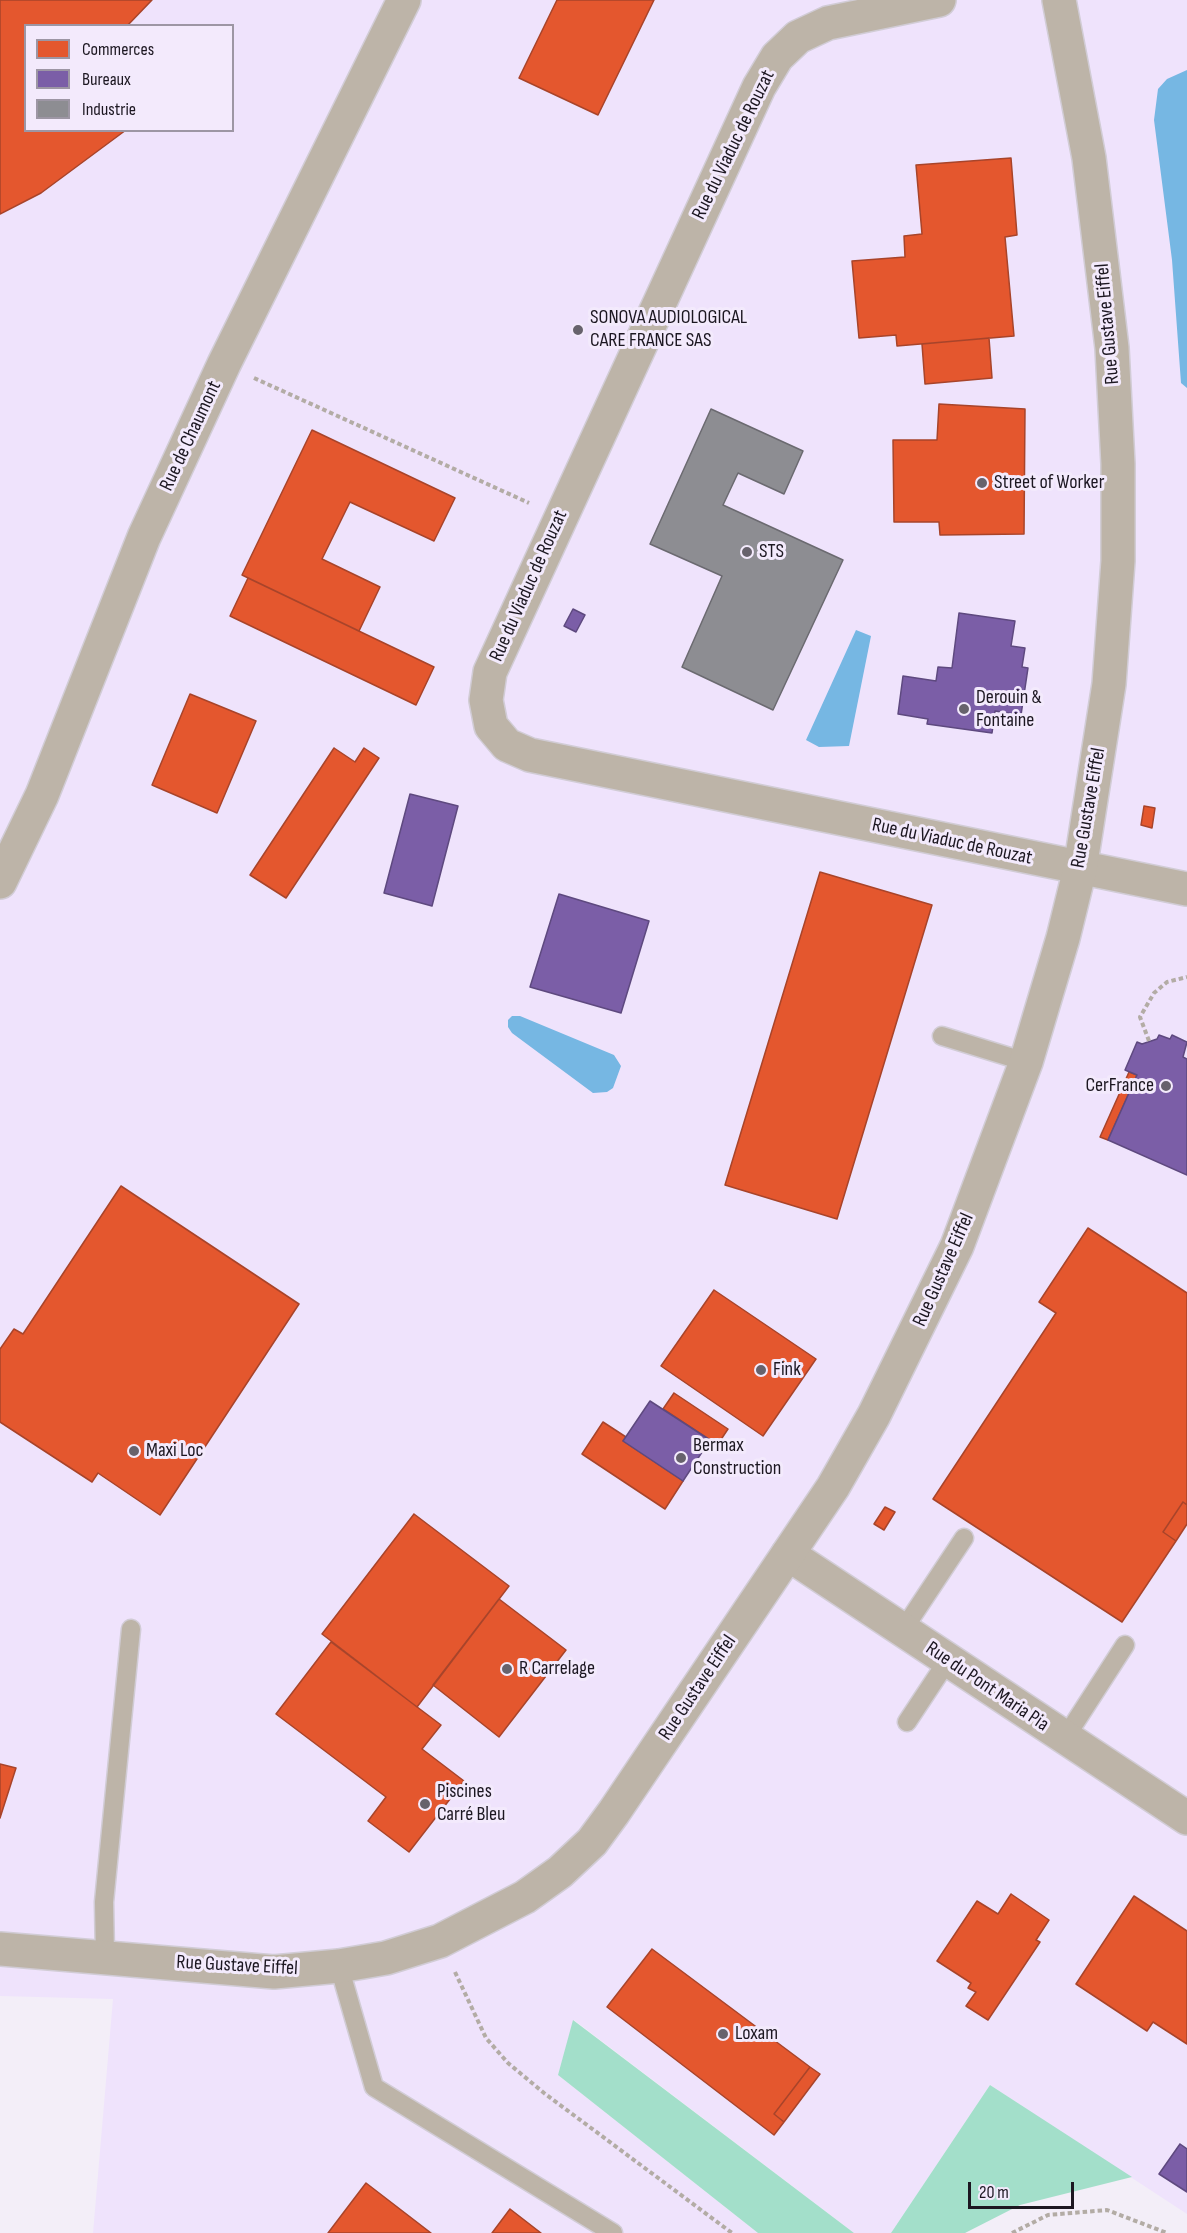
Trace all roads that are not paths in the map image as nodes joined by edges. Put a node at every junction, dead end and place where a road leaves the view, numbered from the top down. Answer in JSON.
{"nodes":[{"id":1,"x":404,"y":0,"type":"edge"},
{"id":2,"x":939,"y":0,"type":"edge"},
{"id":3,"x":1059,"y":0,"type":"edge"},
{"id":4,"x":1080,"y":868,"type":"junction"},
{"id":5,"x":0,"y":882,"type":"edge"},
{"id":6,"x":1187,"y":889,"type":"edge"},
{"id":7,"x":942,"y":1036,"type":"dead end"},
{"id":8,"x":1026,"y":1062,"type":"junction"},
{"id":9,"x":964,"y":1538,"type":"dead end"},
{"id":10,"x":788,"y":1554,"type":"junction"},
{"id":11,"x":131,"y":1629,"type":"dead end"},
{"id":12,"x":903,"y":1630,"type":"junction"},
{"id":13,"x":1125,"y":1645,"type":"dead end"},
{"id":14,"x":948,"y":1660,"type":"junction"},
{"id":15,"x":907,"y":1722,"type":"dead end"},
{"id":16,"x":1065,"y":1738,"type":"junction"},
{"id":17,"x":1187,"y":1818,"type":"edge"},
{"id":18,"x":0,"y":1949,"type":"edge"},
{"id":19,"x":105,"y":1958,"type":"junction"},
{"id":20,"x":339,"y":1966,"type":"junction"},
{"id":21,"x":613,"y":2233,"type":"edge"}],
"edges":[{"from":1,"to":5,"type":"street","name":"Rue de Chaumont"},
{"from":2,"to":4,"type":"street","name":"Rue du Viaduc de Rouzat"},
{"from":3,"to":4,"type":"street","name":"Rue Gustave Eiffel"},
{"from":4,"to":6,"type":"street","name":"Rue du Viaduc de Rouzat"},
{"from":4,"to":8,"type":"street","name":"Rue Gustave Eiffel"},
{"from":7,"to":8,"type":"lane"},
{"from":8,"to":10,"type":"street","name":"Rue Gustave Eiffel"},
{"from":9,"to":12,"type":"lane"},
{"from":10,"to":12,"type":"street","name":"Rue du Pont Maria Pia"},
{"from":10,"to":20,"type":"street","name":"Rue Gustave Eiffel"},
{"from":11,"to":19,"type":"lane"},
{"from":12,"to":14,"type":"street","name":"Rue du Pont Maria Pia"},
{"from":13,"to":16,"type":"lane"},
{"from":14,"to":15,"type":"lane"},
{"from":14,"to":16,"type":"street","name":"Rue du Pont Maria Pia"},
{"from":16,"to":17,"type":"street","name":"Rue du Pont Maria Pia"},
{"from":18,"to":19,"type":"street","name":"Rue Gustave Eiffel"},
{"from":19,"to":20,"type":"street","name":"Rue Gustave Eiffel"},
{"from":20,"to":21,"type":"lane"}]}
